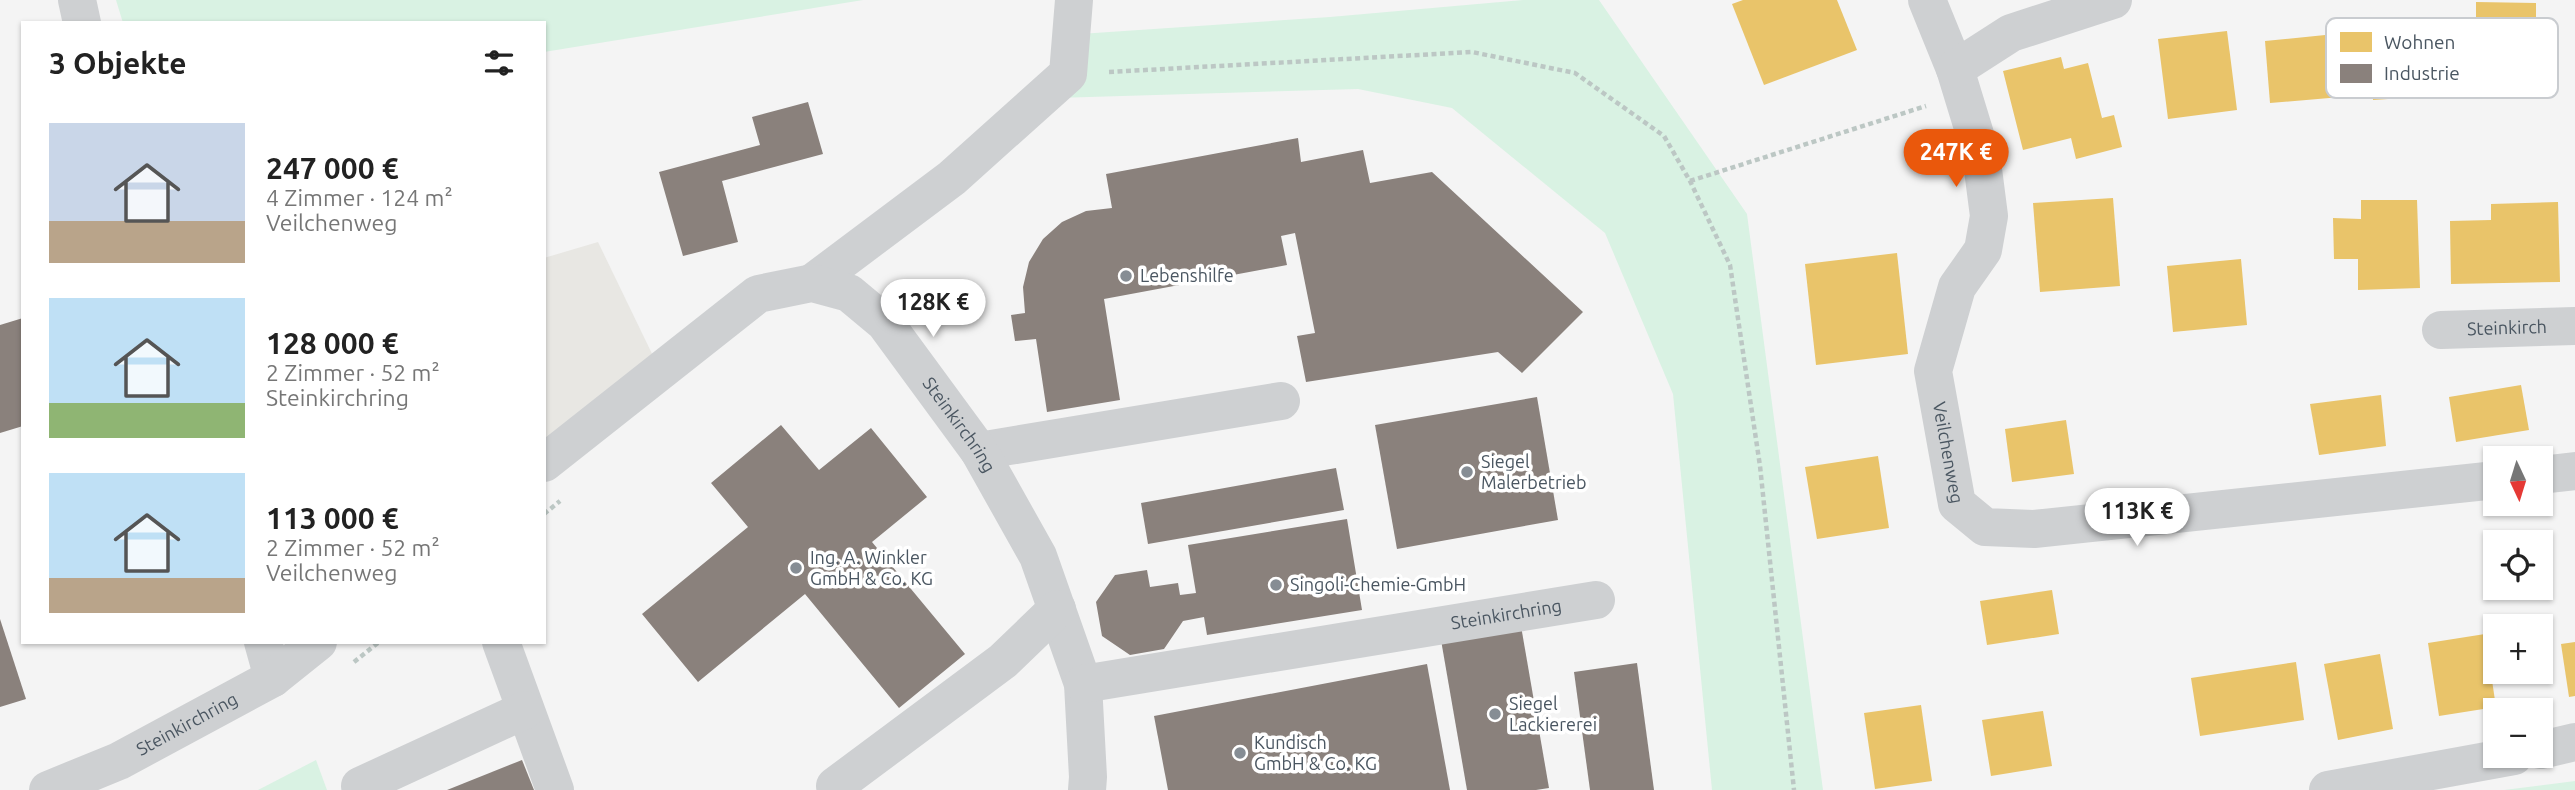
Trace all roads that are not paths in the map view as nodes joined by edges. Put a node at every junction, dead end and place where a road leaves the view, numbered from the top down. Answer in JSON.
{"nodes":[{"id":1,"x":77,"y":0,"type":"edge"},
{"id":2,"x":1074,"y":0,"type":"edge"},
{"id":3,"x":1927,"y":0,"type":"edge"},
{"id":4,"x":2113,"y":0,"type":"edge"},
{"id":5,"x":82,"y":21,"type":"edge"},
{"id":6,"x":1959,"y":81,"type":"junction"},
{"id":7,"x":812,"y":283,"type":"junction"},
{"id":8,"x":2575,"y":326,"type":"edge"},
{"id":9,"x":2441,"y":330,"type":"dead end"},
{"id":10,"x":1282,"y":401,"type":"dead end"},
{"id":11,"x":978,"y":451,"type":"junction"},
{"id":12,"x":546,"y":461,"type":"edge"},
{"id":13,"x":2575,"y":471,"type":"edge"},
{"id":14,"x":2553,"y":474,"type":"edge"},
{"id":15,"x":2483,"y":481,"type":"edge"},
{"id":16,"x":1596,"y":600,"type":"dead end"},
{"id":17,"x":1057,"y":609,"type":"junction"},
{"id":18,"x":312,"y":644,"type":"edge"},
{"id":19,"x":502,"y":644,"type":"edge"},
{"id":20,"x":268,"y":660,"type":"edge"},
{"id":21,"x":1083,"y":684,"type":"junction"},
{"id":22,"x":525,"y":710,"type":"junction"},
{"id":23,"x":2575,"y":742,"type":"edge"},
{"id":24,"x":2553,"y":747,"type":"edge"},
{"id":25,"x":2483,"y":762,"type":"edge"},
{"id":26,"x":835,"y":786,"type":"dead end"},
{"id":27,"x":48,"y":790,"type":"edge"},
{"id":28,"x":362,"y":790,"type":"edge"},
{"id":29,"x":555,"y":790,"type":"edge"},
{"id":30,"x":1087,"y":790,"type":"edge"},
{"id":31,"x":2328,"y":790,"type":"edge"}],
"edges":[{"from":1,"to":5,"type":"street"},
{"from":2,"to":7,"type":"street"},
{"from":3,"to":6,"type":"street","name":"Veilchenweg"},
{"from":4,"to":6,"type":"street"},
{"from":6,"to":15,"type":"street","name":"Veilchenweg"},
{"from":7,"to":11,"type":"street","name":"Steinkirchring"},
{"from":7,"to":12,"type":"street","name":"Steinkirchring"},
{"from":8,"to":9,"type":"street","name":"Steinkirch"},
{"from":10,"to":11,"type":"street"},
{"from":11,"to":17,"type":"street","name":"Steinkirchring"},
{"from":13,"to":14,"type":"street"},
{"from":16,"to":21,"type":"street","name":"Steinkirchring"},
{"from":17,"to":21,"type":"street","name":"Steinkirchring"},
{"from":17,"to":26,"type":"street"},
{"from":18,"to":20,"type":"street","name":"Steinkirchring"},
{"from":19,"to":22,"type":"street"},
{"from":20,"to":27,"type":"street","name":"Steinkirchring"},
{"from":21,"to":30,"type":"street","name":"Steinkirchring"},
{"from":22,"to":28,"type":"street"},
{"from":22,"to":29,"type":"street"},
{"from":23,"to":24,"type":"street"},
{"from":25,"to":31,"type":"street"}]}
